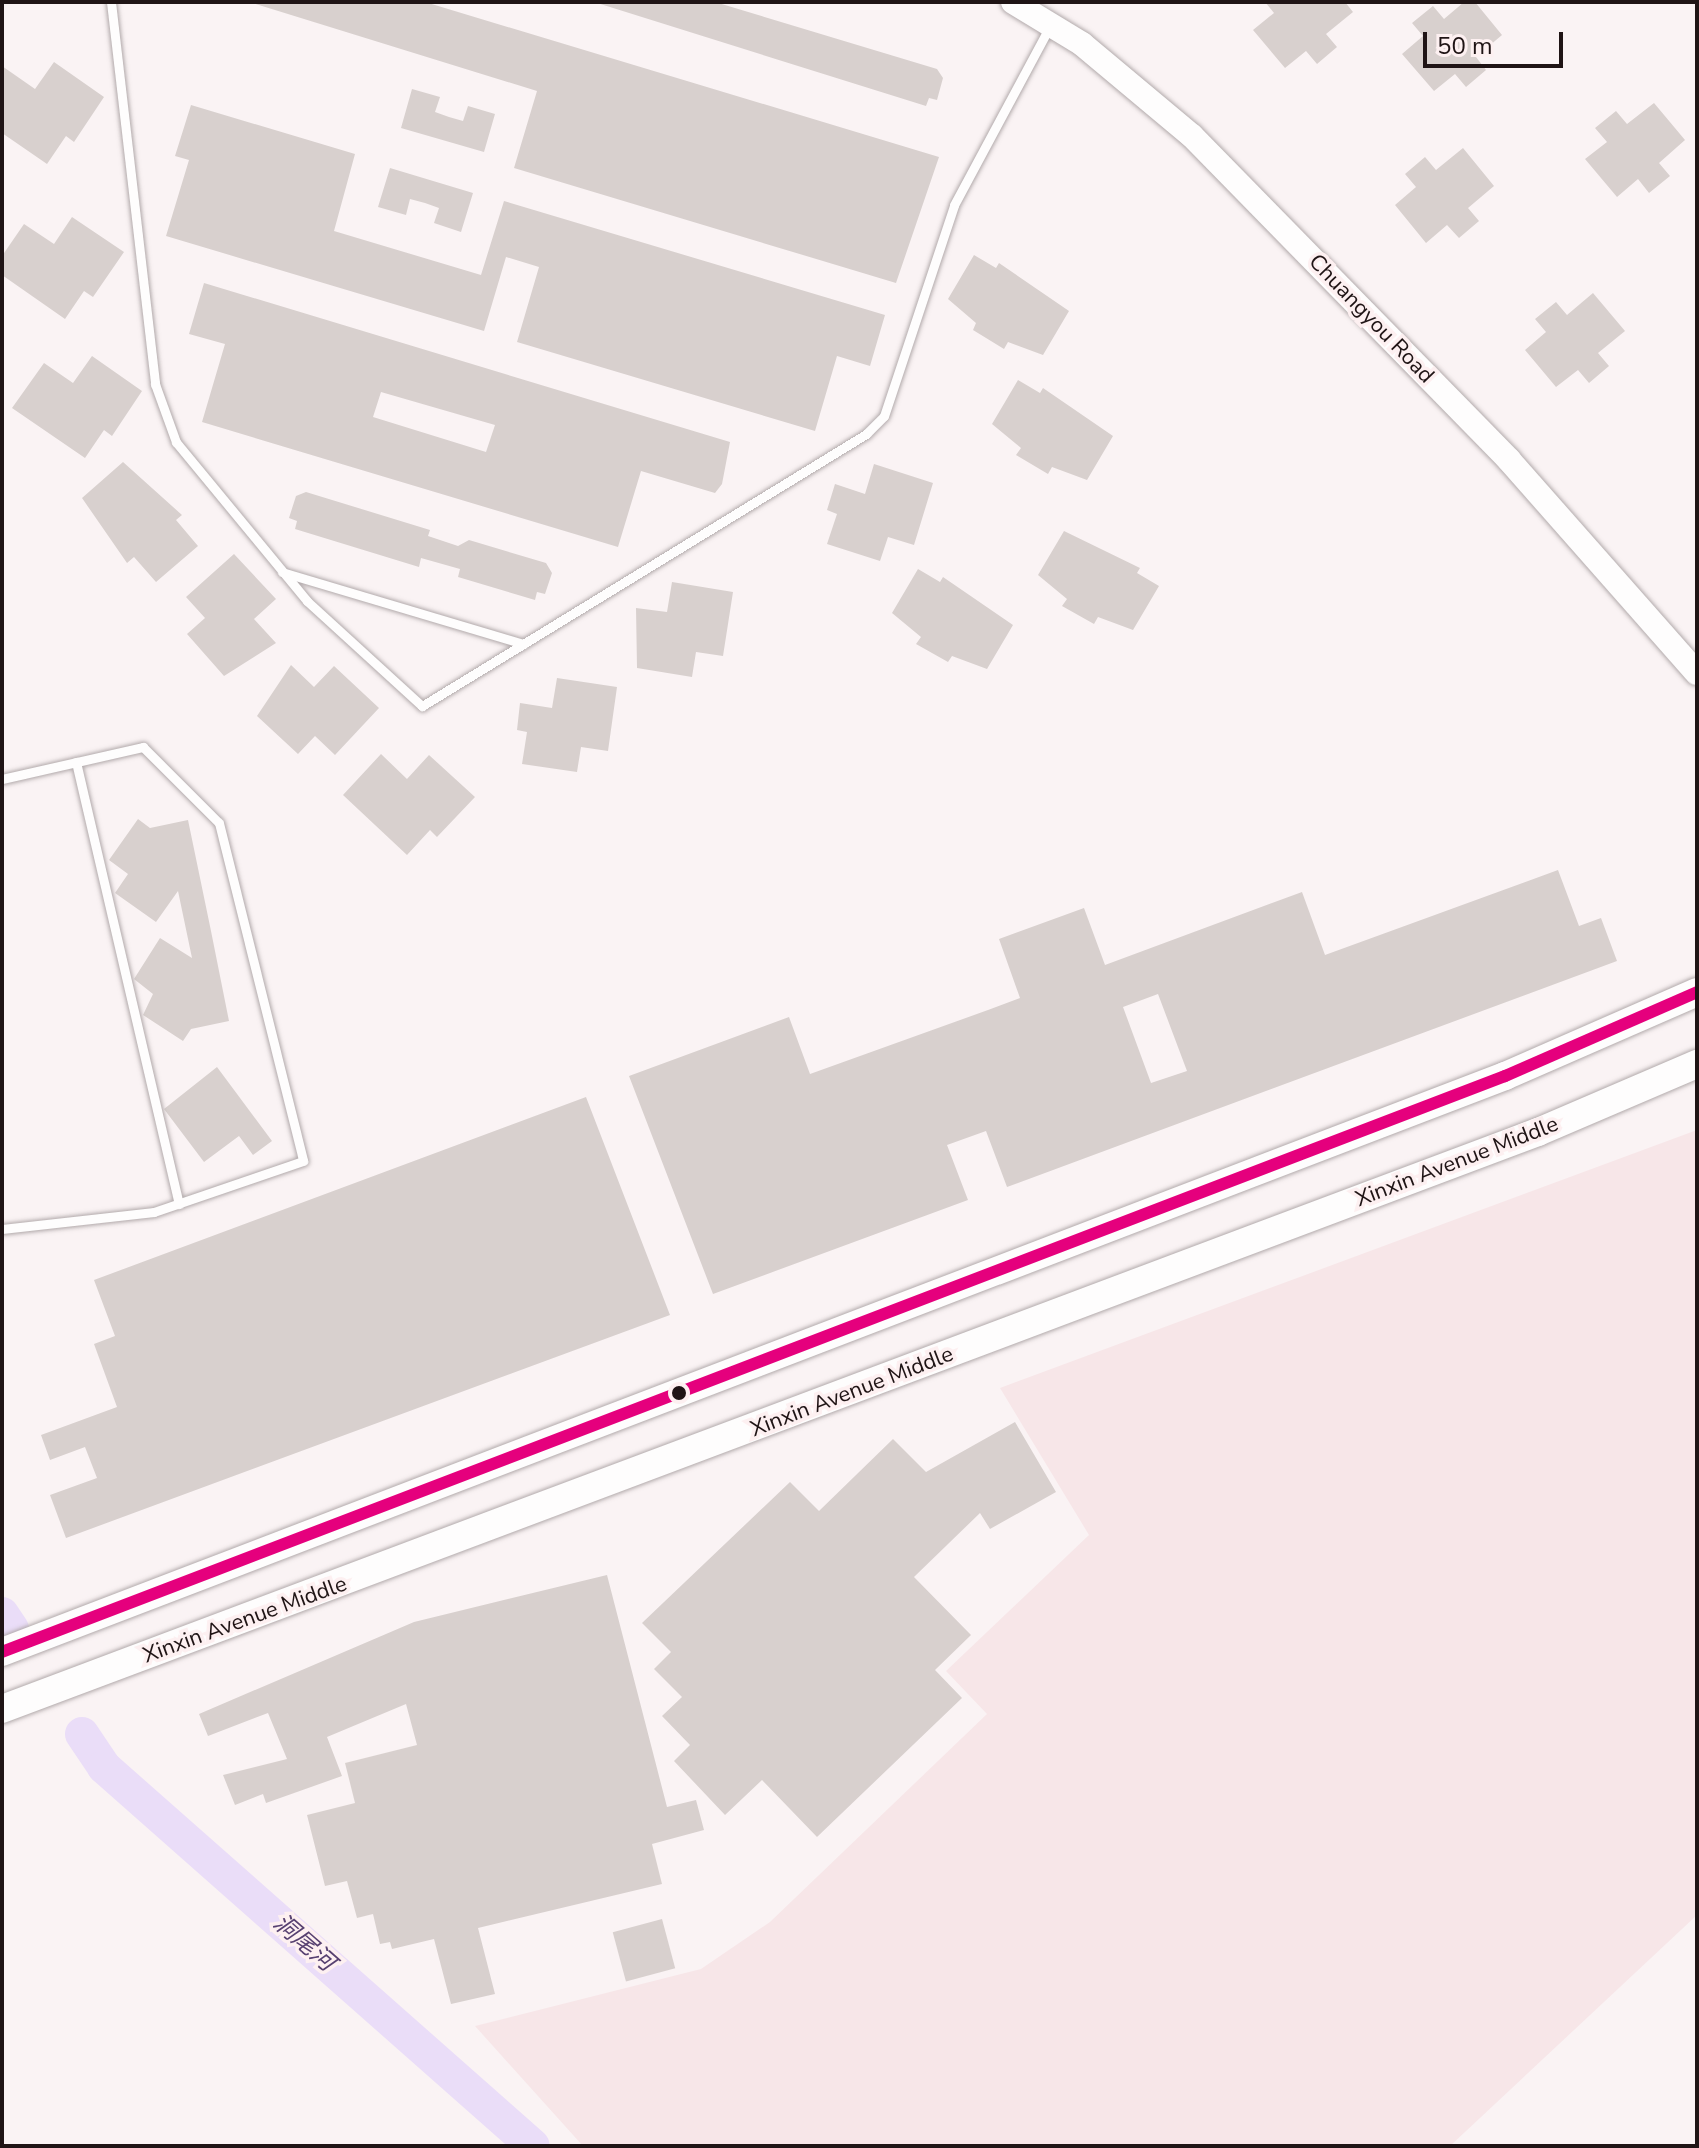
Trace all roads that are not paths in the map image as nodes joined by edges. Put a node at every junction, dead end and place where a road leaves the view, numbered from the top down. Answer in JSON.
{"nodes":[{"id":1,"x":111,"y":2,"type":"edge"},
{"id":2,"x":1013,"y":2,"type":"edge"},
{"id":3,"x":1051,"y":25,"type":"junction"},
{"id":4,"x":282,"y":572,"type":"junction"},
{"id":5,"x":524,"y":644,"type":"junction"},
{"id":6,"x":1697,"y":673,"type":"edge"},
{"id":7,"x":76,"y":762,"type":"junction"},
{"id":8,"x":2,"y":779,"type":"edge"},
{"id":9,"x":1697,"y":992,"type":"edge"},
{"id":10,"x":1697,"y":1064,"type":"edge"},
{"id":11,"x":179,"y":1204,"type":"junction"},
{"id":12,"x":2,"y":1229,"type":"edge"},
{"id":13,"x":2,"y":1652,"type":"edge"},
{"id":14,"x":2,"y":1709,"type":"edge"}],
"edges":[{"from":1,"to":4,"type":"lane"},
{"from":2,"to":3,"type":"street","name":"Chuangyou Road"},
{"from":3,"to":5,"type":"lane"},
{"from":3,"to":6,"type":"street","name":"Chuangyou Road"},
{"from":4,"to":5,"type":"lane"},
{"from":4,"to":5,"type":"lane"},
{"from":7,"to":8,"type":"lane"},
{"from":7,"to":11,"type":"lane"},
{"from":7,"to":11,"type":"lane"},
{"from":9,"to":13,"type":"main road"},
{"from":10,"to":14,"type":"main road","name":"Xinxin Avenue Middle"},
{"from":11,"to":12,"type":"lane"}]}
